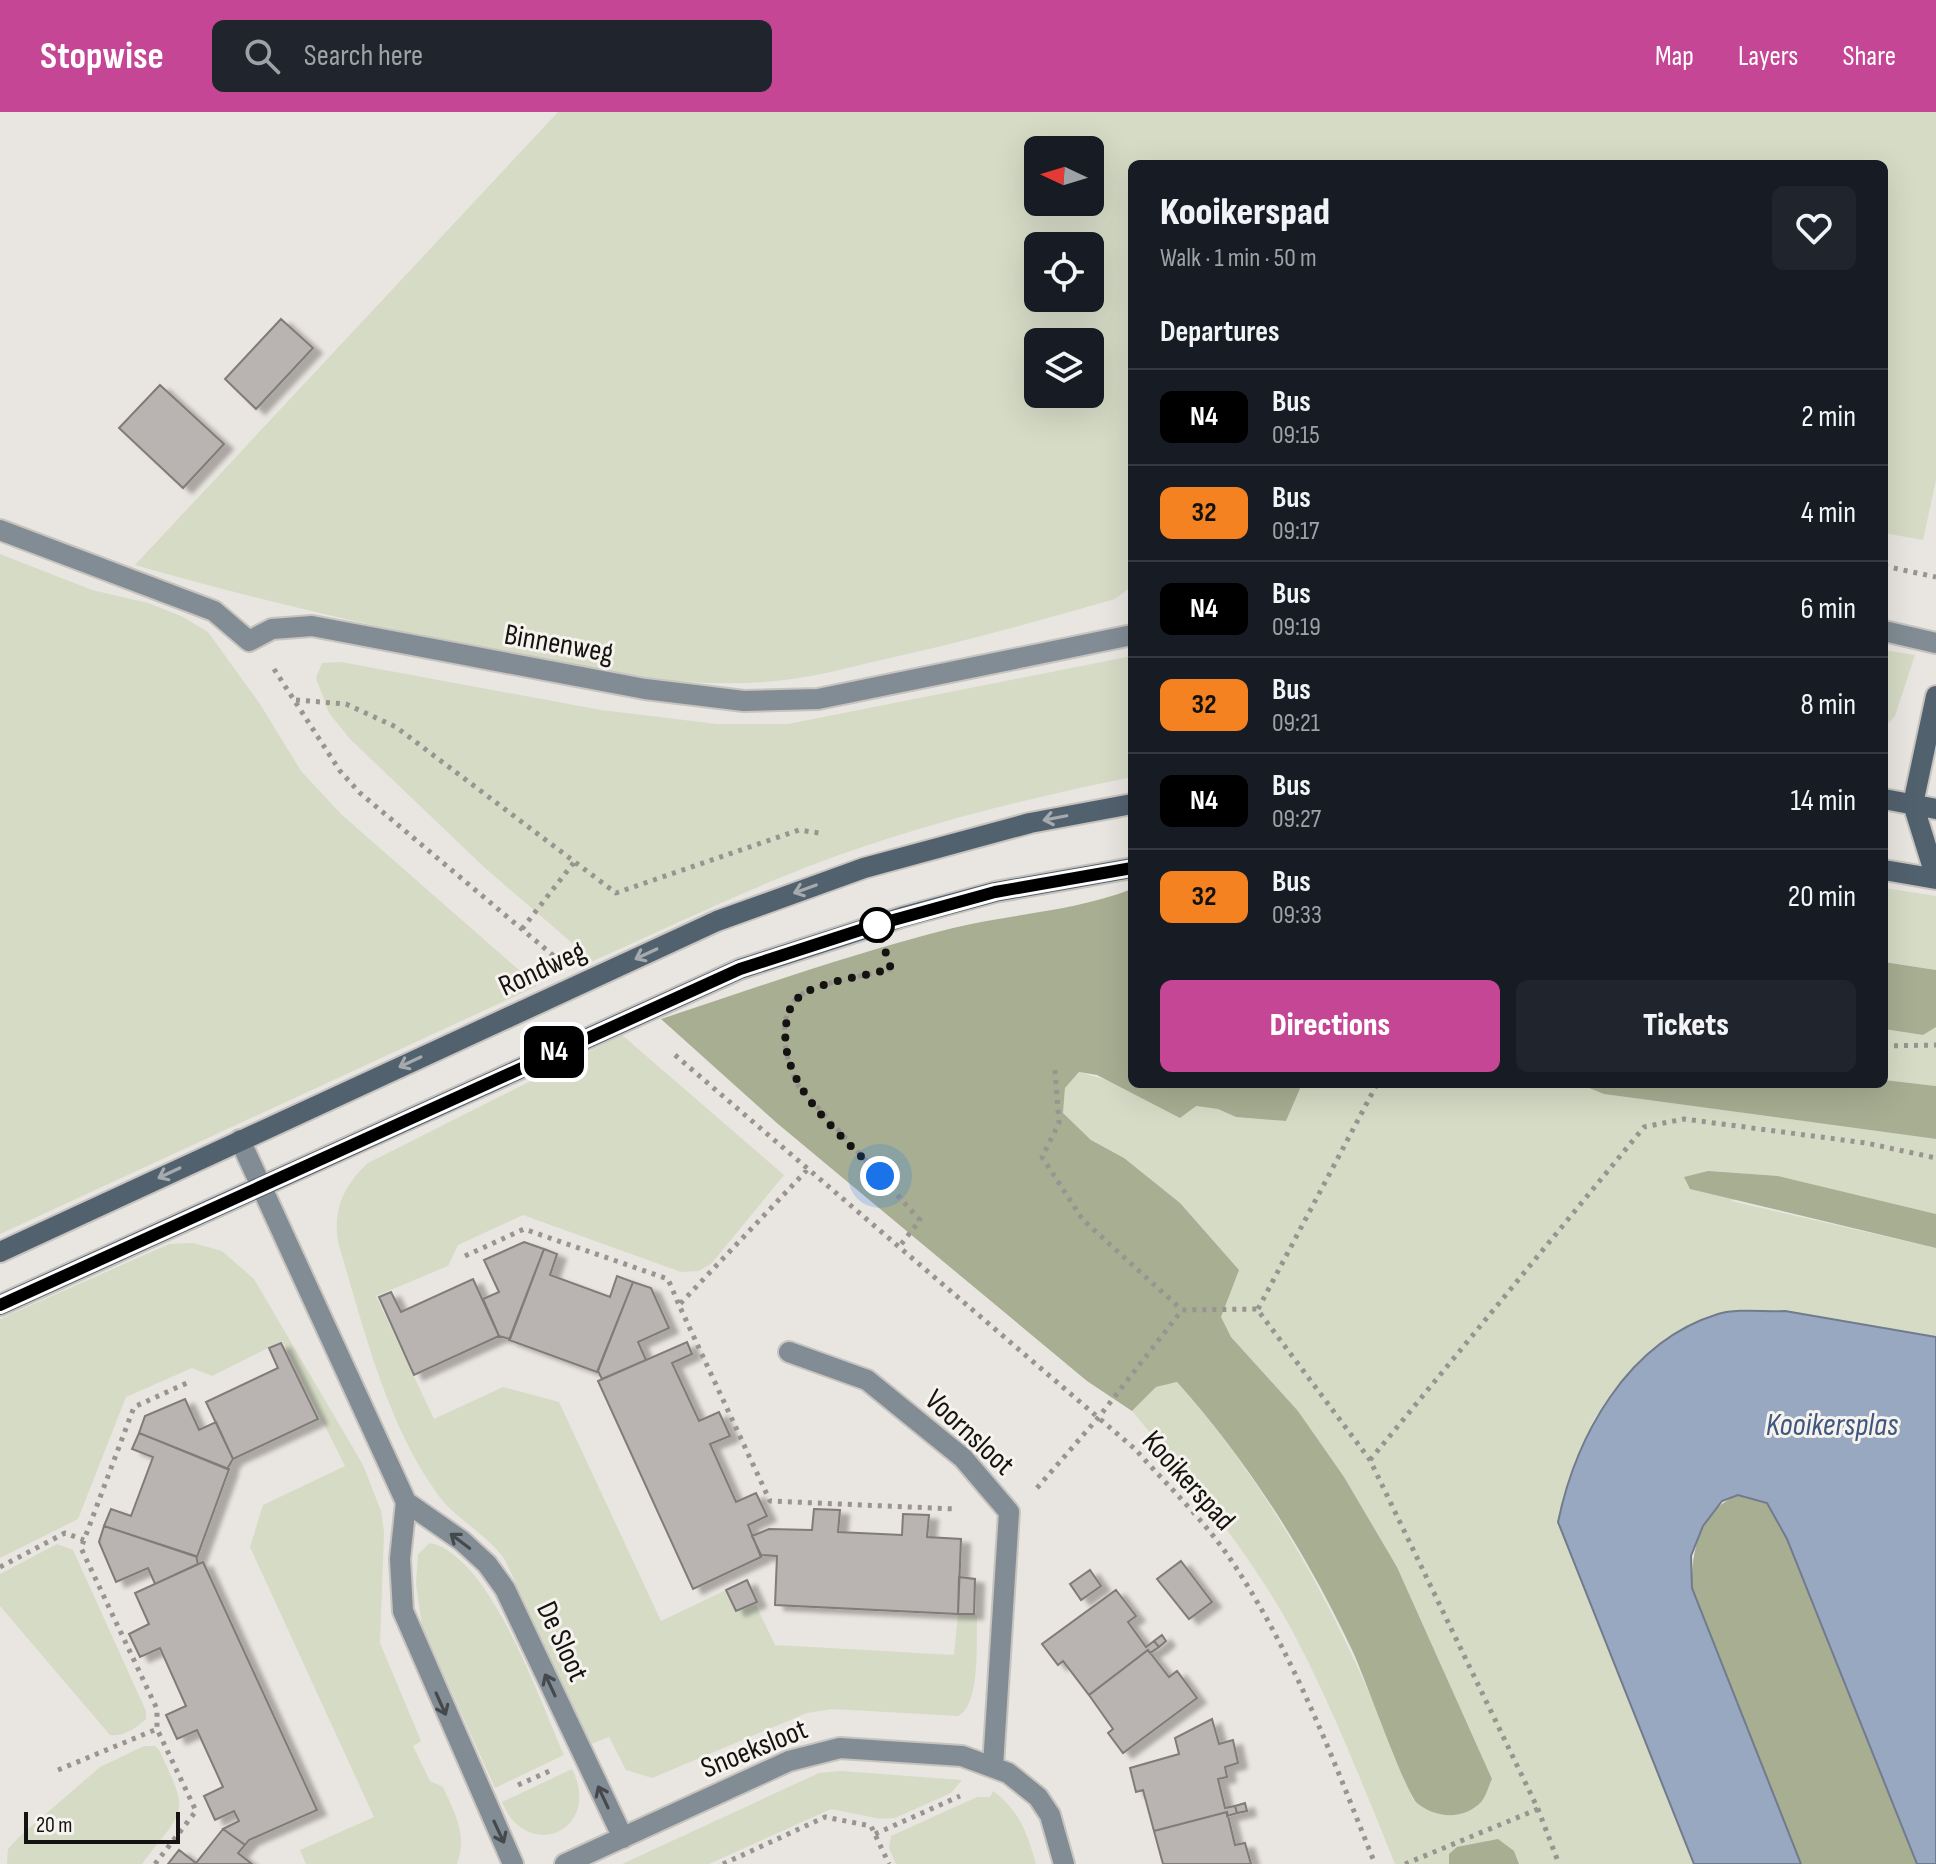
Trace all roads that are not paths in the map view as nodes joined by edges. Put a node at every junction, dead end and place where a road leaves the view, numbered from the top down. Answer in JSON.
{"nodes":[{"id":1,"x":0,"y":530,"type":"edge"},
{"id":2,"x":1888,"y":632,"type":"edge"},
{"id":3,"x":1128,"y":636,"type":"edge"},
{"id":4,"x":1936,"y":643,"type":"edge"},
{"id":5,"x":1936,"y":696,"type":"edge"},
{"id":6,"x":1888,"y":800,"type":"edge"},
{"id":7,"x":1913,"y":804,"type":"junction"},
{"id":8,"x":1128,"y":805,"type":"edge"},
{"id":9,"x":1936,"y":809,"type":"edge"},
{"id":10,"x":1128,"y":869,"type":"edge"},
{"id":11,"x":1888,"y":871,"type":"edge"},
{"id":12,"x":1936,"y":878,"type":"edge"},
{"id":13,"x":240,"y":1140,"type":"junction"},
{"id":14,"x":262,"y":1188,"type":"junction"},
{"id":15,"x":0,"y":1252,"type":"edge"},
{"id":16,"x":0,"y":1305,"type":"edge"},
{"id":17,"x":789,"y":1352,"type":"dead end"},
{"id":18,"x":406,"y":1502,"type":"junction"},
{"id":19,"x":993,"y":1766,"type":"junction"},
{"id":20,"x":623,"y":1838,"type":"junction"},
{"id":21,"x":513,"y":1864,"type":"edge"},
{"id":22,"x":565,"y":1864,"type":"edge"},
{"id":23,"x":1064,"y":1864,"type":"edge"}],
"edges":[{"from":1,"to":3,"type":"street","name":"Binnenweg"},
{"from":2,"to":4,"type":"street"},
{"from":5,"to":7,"type":"main road"},
{"from":6,"to":7,"type":"main road"},
{"from":7,"to":9,"type":"main road"},
{"from":7,"to":12,"type":"main road"},
{"from":8,"to":13,"type":"main road","name":"Rondweg","one_way":true},
{"from":10,"to":14,"type":"main road"},
{"from":11,"to":12,"type":"main road"},
{"from":13,"to":14,"type":"street"},
{"from":13,"to":15,"type":"main road","name":"Rondweg","one_way":true},
{"from":14,"to":16,"type":"main road"},
{"from":14,"to":18,"type":"street"},
{"from":17,"to":19,"type":"street","name":"Voornsloot"},
{"from":20,"to":18,"type":"street","name":"De Sloot","one_way":true},
{"from":18,"to":21,"type":"street","one_way":true},
{"from":19,"to":20,"type":"street","name":"Snoeksloot"},
{"from":19,"to":23,"type":"street","name":"Snoeksloot"},
{"from":20,"to":22,"type":"street","name":"Snoeksloot"}]}
